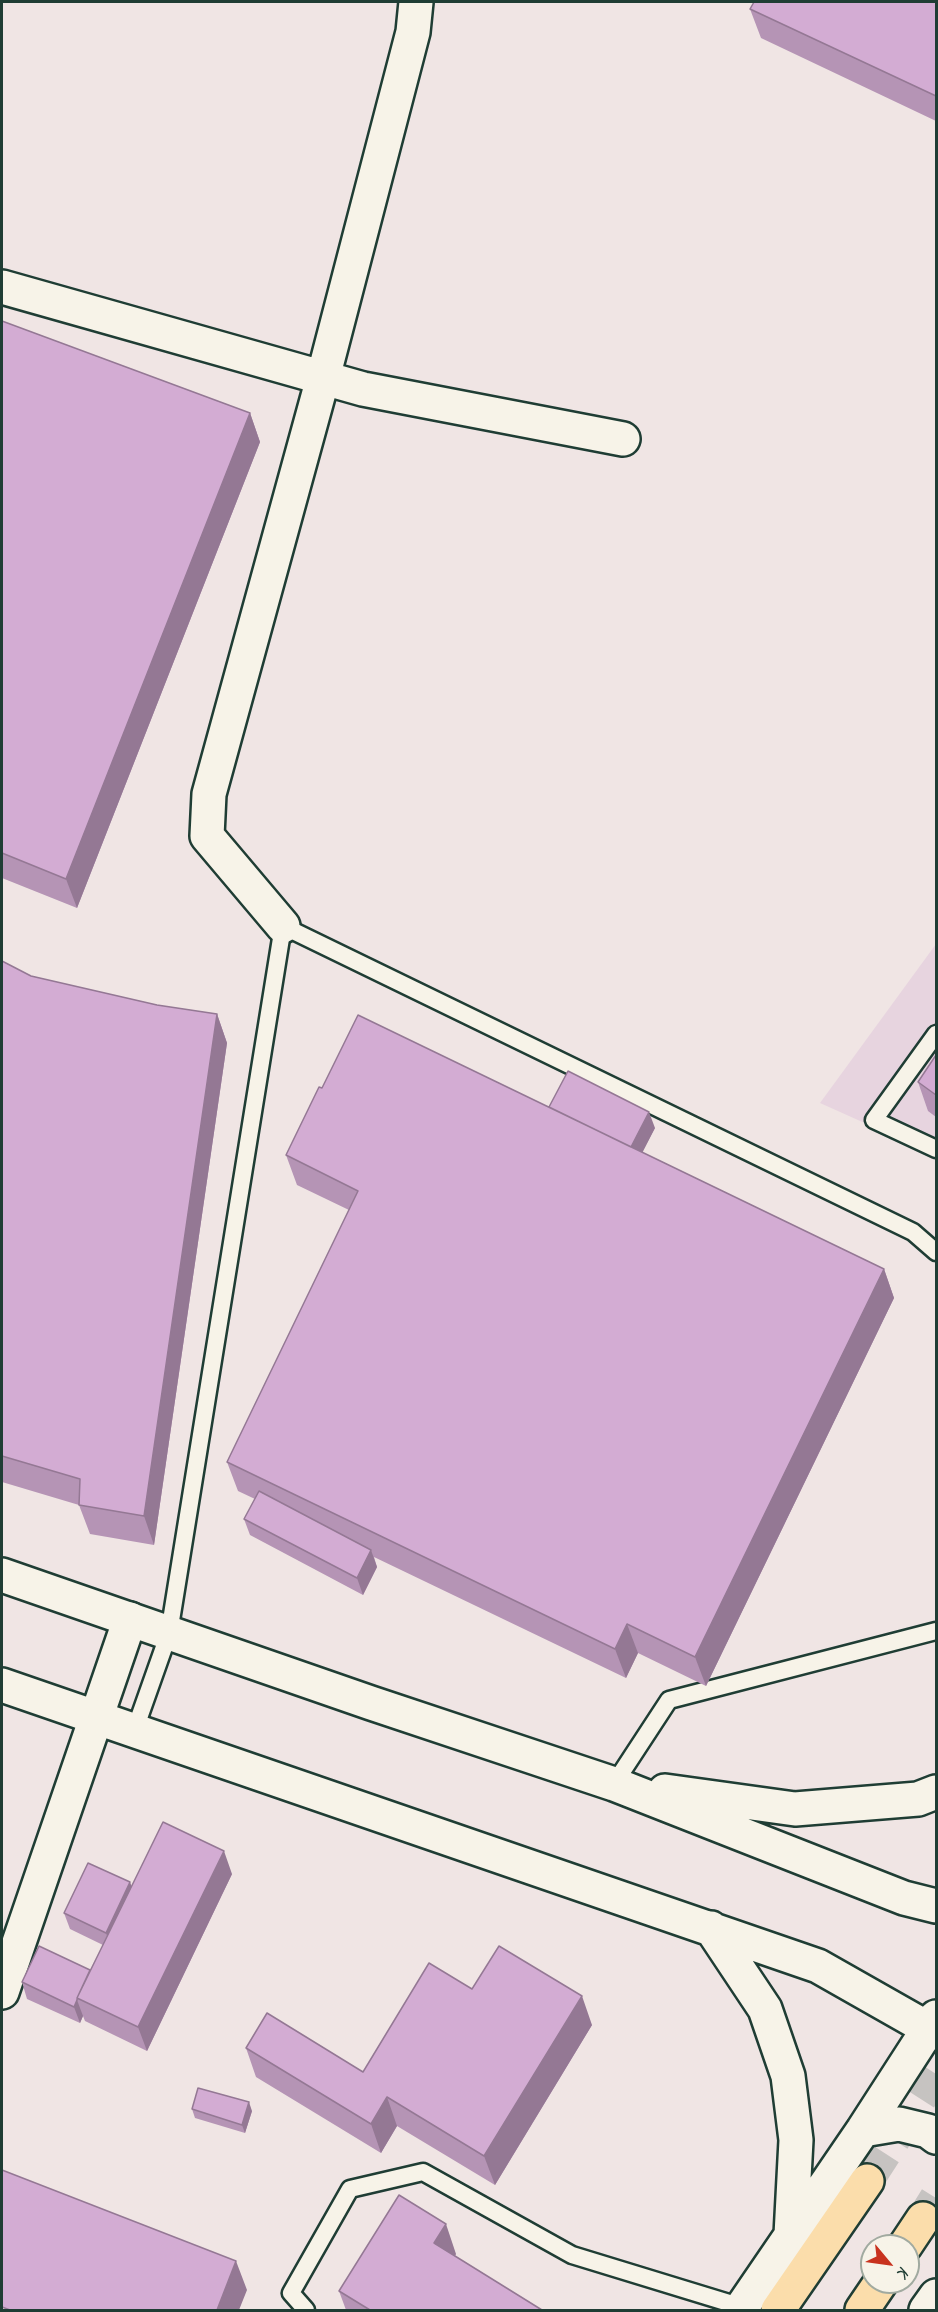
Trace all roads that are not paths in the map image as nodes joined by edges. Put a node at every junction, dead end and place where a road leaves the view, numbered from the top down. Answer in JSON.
{"nodes":[{"id":1,"x":416,"y":2,"type":"edge"},
{"id":2,"x":2,"y":287,"type":"edge"},
{"id":3,"x":323,"y":378,"type":"junction"},
{"id":4,"x":622,"y":439,"type":"dead end"},
{"id":5,"x":284,"y":926,"type":"junction"},
{"id":6,"x":936,"y":1034,"type":"edge"},
{"id":7,"x":936,"y":1149,"type":"edge"},
{"id":8,"x":936,"y":1252,"type":"edge"},
{"id":9,"x":2,"y":1575,"type":"edge"},
{"id":10,"x":130,"y":1619,"type":"junction"},
{"id":11,"x":936,"y":1631,"type":"edge"},
{"id":12,"x":170,"y":1633,"type":"junction"},
{"id":13,"x":2,"y":1685,"type":"edge"},
{"id":14,"x":96,"y":1719,"type":"junction"},
{"id":15,"x":134,"y":1731,"type":"junction"},
{"id":16,"x":614,"y":1784,"type":"junction"},
{"id":17,"x":936,"y":1792,"type":"edge"},
{"id":18,"x":936,"y":1906,"type":"edge"},
{"id":19,"x":711,"y":1928,"type":"junction"},
{"id":20,"x":2,"y":1992,"type":"edge"},
{"id":21,"x":934,"y":2026,"type":"edge"},
{"id":22,"x":863,"y":2130,"type":"junction"},
{"id":23,"x":936,"y":2137,"type":"edge"},
{"id":24,"x":867,"y":2181,"type":"tunnel mouth"},
{"id":25,"x":923,"y":2219,"type":"tunnel mouth"},
{"id":26,"x":913,"y":2234,"type":"edge"},
{"id":27,"x":791,"y":2235,"type":"junction"},
{"id":28,"x":873,"y":2294,"type":"edge"},
{"id":29,"x":936,"y":2296,"type":"edge"},
{"id":30,"x":741,"y":2309,"type":"edge"},
{"id":31,"x":306,"y":2310,"type":"edge"},
{"id":32,"x":778,"y":2310,"type":"edge"},
{"id":33,"x":862,"y":2310,"type":"edge"},
{"id":34,"x":926,"y":2310,"type":"edge"}],
"edges":[{"from":1,"to":3,"type":"main road"},
{"from":2,"to":3,"type":"main road"},
{"from":3,"to":4,"type":"main road"},
{"from":3,"to":5,"type":"main road"},
{"from":5,"to":8,"type":"lane"},
{"from":5,"to":12,"type":"lane"},
{"from":6,"to":7,"type":"lane"},
{"from":9,"to":10,"type":"main road"},
{"from":10,"to":12,"type":"main road"},
{"from":10,"to":14,"type":"main road"},
{"from":11,"to":16,"type":"lane"},
{"from":12,"to":15,"type":"lane"},
{"from":12,"to":16,"type":"main road"},
{"from":13,"to":14,"type":"main road"},
{"from":14,"to":15,"type":"main road"},
{"from":14,"to":20,"type":"main road"},
{"from":15,"to":19,"type":"main road"},
{"from":16,"to":17,"type":"main road"},
{"from":16,"to":18,"type":"main road"},
{"from":19,"to":21,"type":"main road"},
{"from":19,"to":27,"type":"main road"},
{"from":21,"to":22,"type":"main road"},
{"from":22,"to":23,"type":"main road"},
{"from":22,"to":27,"type":"main road"},
{"from":24,"to":32,"type":"highway"},
{"from":25,"to":26,"type":"highway"},
{"from":27,"to":30,"type":"main road"},
{"from":28,"to":33,"type":"highway"},
{"from":29,"to":34,"type":"main road"},
{"from":30,"to":31,"type":"lane"}]}
